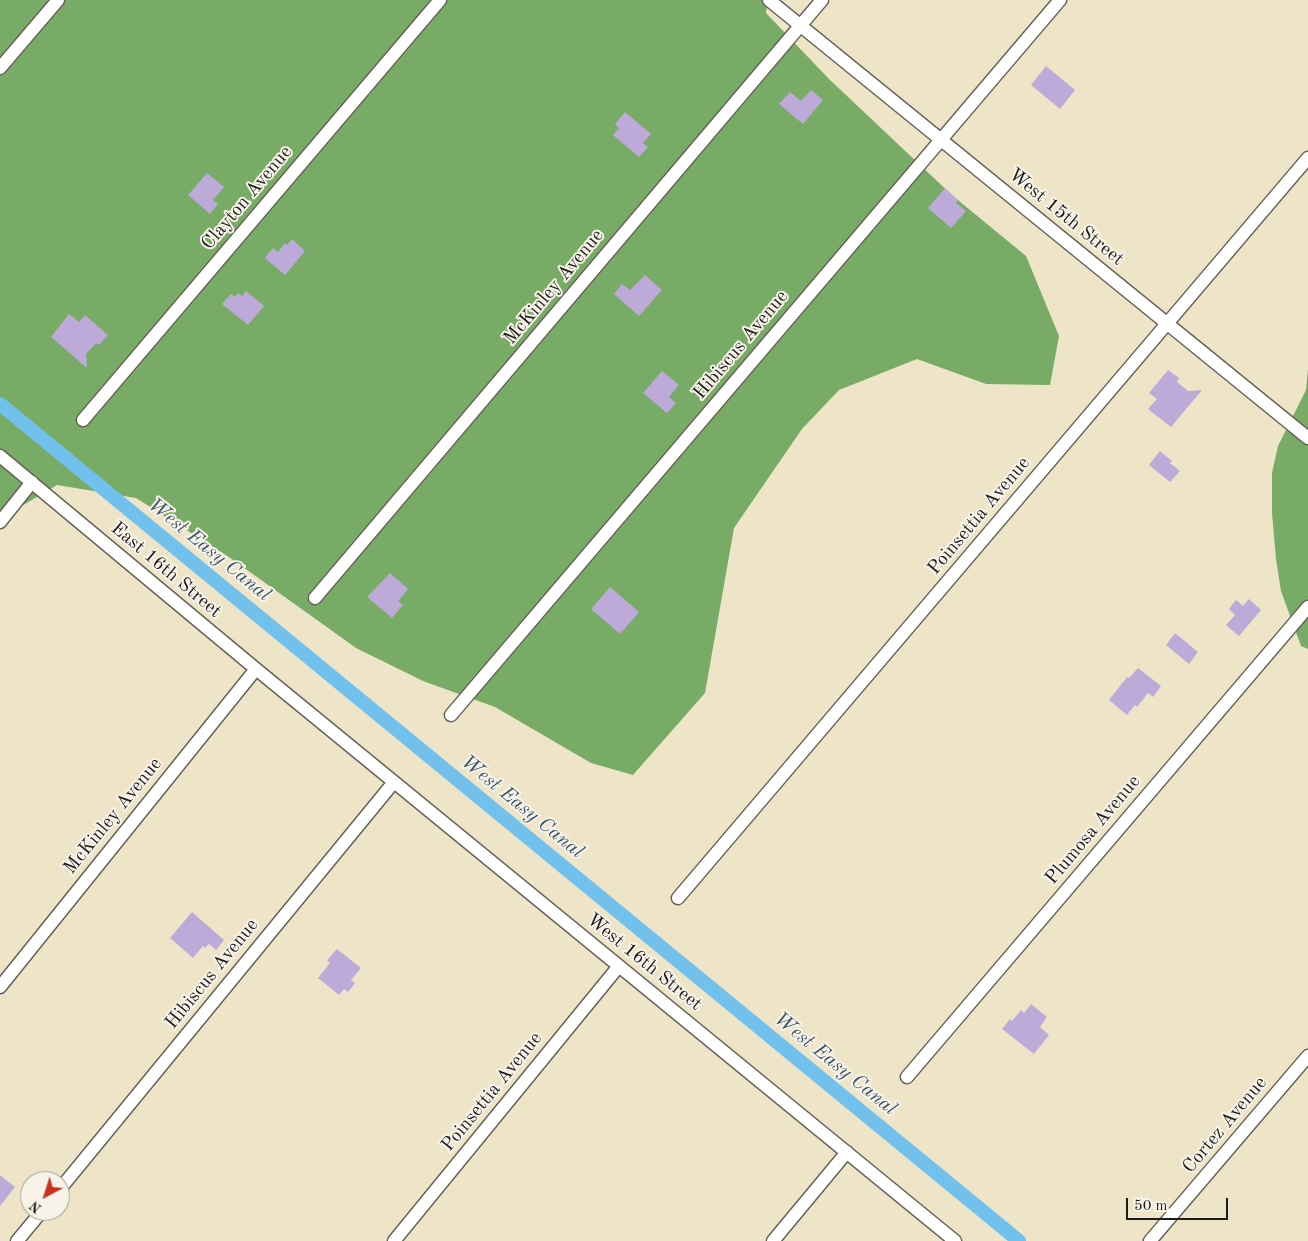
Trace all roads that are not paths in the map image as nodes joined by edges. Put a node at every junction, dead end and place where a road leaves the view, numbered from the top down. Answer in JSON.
{"nodes":[{"id":1,"x":58,"y":0,"type":"edge"},
{"id":2,"x":440,"y":0,"type":"edge"},
{"id":3,"x":770,"y":0,"type":"edge"},
{"id":4,"x":822,"y":0,"type":"edge"},
{"id":5,"x":1060,"y":0,"type":"edge"},
{"id":6,"x":800,"y":26,"type":"junction"},
{"id":7,"x":0,"y":68,"type":"edge"},
{"id":8,"x":940,"y":140,"type":"junction"},
{"id":9,"x":1308,"y":158,"type":"edge"},
{"id":10,"x":1167,"y":324,"type":"junction"},
{"id":11,"x":83,"y":420,"type":"dead end"},
{"id":12,"x":1308,"y":438,"type":"edge"},
{"id":13,"x":0,"y":456,"type":"edge"},
{"id":14,"x":32,"y":482,"type":"junction"},
{"id":15,"x":0,"y":522,"type":"edge"},
{"id":16,"x":315,"y":598,"type":"dead end"},
{"id":17,"x":1308,"y":607,"type":"edge"},
{"id":18,"x":256,"y":669,"type":"junction"},
{"id":19,"x":309,"y":712,"type":"joint"},
{"id":20,"x":451,"y":715,"type":"dead end"},
{"id":21,"x":394,"y":782,"type":"junction"},
{"id":22,"x":678,"y":898,"type":"dead end"},
{"id":23,"x":619,"y":966,"type":"junction"},
{"id":24,"x":0,"y":987,"type":"edge"},
{"id":25,"x":1308,"y":1056,"type":"edge"},
{"id":26,"x":907,"y":1078,"type":"dead end"},
{"id":27,"x":846,"y":1152,"type":"junction"},
{"id":28,"x":70,"y":1177,"type":"edge"},
{"id":29,"x":34,"y":1221,"type":"edge"},
{"id":30,"x":18,"y":1241,"type":"edge"},
{"id":31,"x":394,"y":1241,"type":"edge"},
{"id":32,"x":773,"y":1241,"type":"edge"},
{"id":33,"x":955,"y":1241,"type":"edge"},
{"id":34,"x":1150,"y":1241,"type":"edge"}],
"edges":[{"from":1,"to":7,"type":"street"},
{"from":2,"to":11,"type":"street","name":"Clayton Avenue"},
{"from":3,"to":6,"type":"street","name":"West 15th Street"},
{"from":4,"to":6,"type":"street","name":"McKinley Avenue"},
{"from":5,"to":8,"type":"street","name":"Hibiscus Avenue"},
{"from":6,"to":8,"type":"street","name":"West 15th Street"},
{"from":6,"to":16,"type":"street","name":"McKinley Avenue"},
{"from":8,"to":10,"type":"street","name":"West 15th Street"},
{"from":8,"to":20,"type":"street","name":"Hibiscus Avenue"},
{"from":9,"to":10,"type":"street","name":"Poinsettia Avenue"},
{"from":10,"to":12,"type":"street","name":"West 15th Street"},
{"from":10,"to":22,"type":"street","name":"Poinsettia Avenue"},
{"from":13,"to":14,"type":"street","name":"East 16th Street"},
{"from":14,"to":15,"type":"street"},
{"from":14,"to":18,"type":"street","name":"East 16th Street"},
{"from":17,"to":26,"type":"street","name":"Plumosa Avenue"},
{"from":18,"to":19,"type":"street","name":"East 16th Street"},
{"from":18,"to":24,"type":"street","name":"McKinley Avenue"},
{"from":19,"to":21,"type":"street","name":"West 16th Street"},
{"from":21,"to":23,"type":"street","name":"West 16th Street"},
{"from":21,"to":28,"type":"street","name":"Hibiscus Avenue"},
{"from":23,"to":27,"type":"street","name":"West 16th Street"},
{"from":23,"to":31,"type":"street","name":"Poinsettia Avenue"},
{"from":25,"to":34,"type":"street","name":"Cortez Avenue"},
{"from":27,"to":32,"type":"street"},
{"from":27,"to":33,"type":"street","name":"West 16th Street"},
{"from":29,"to":30,"type":"street"}]}
